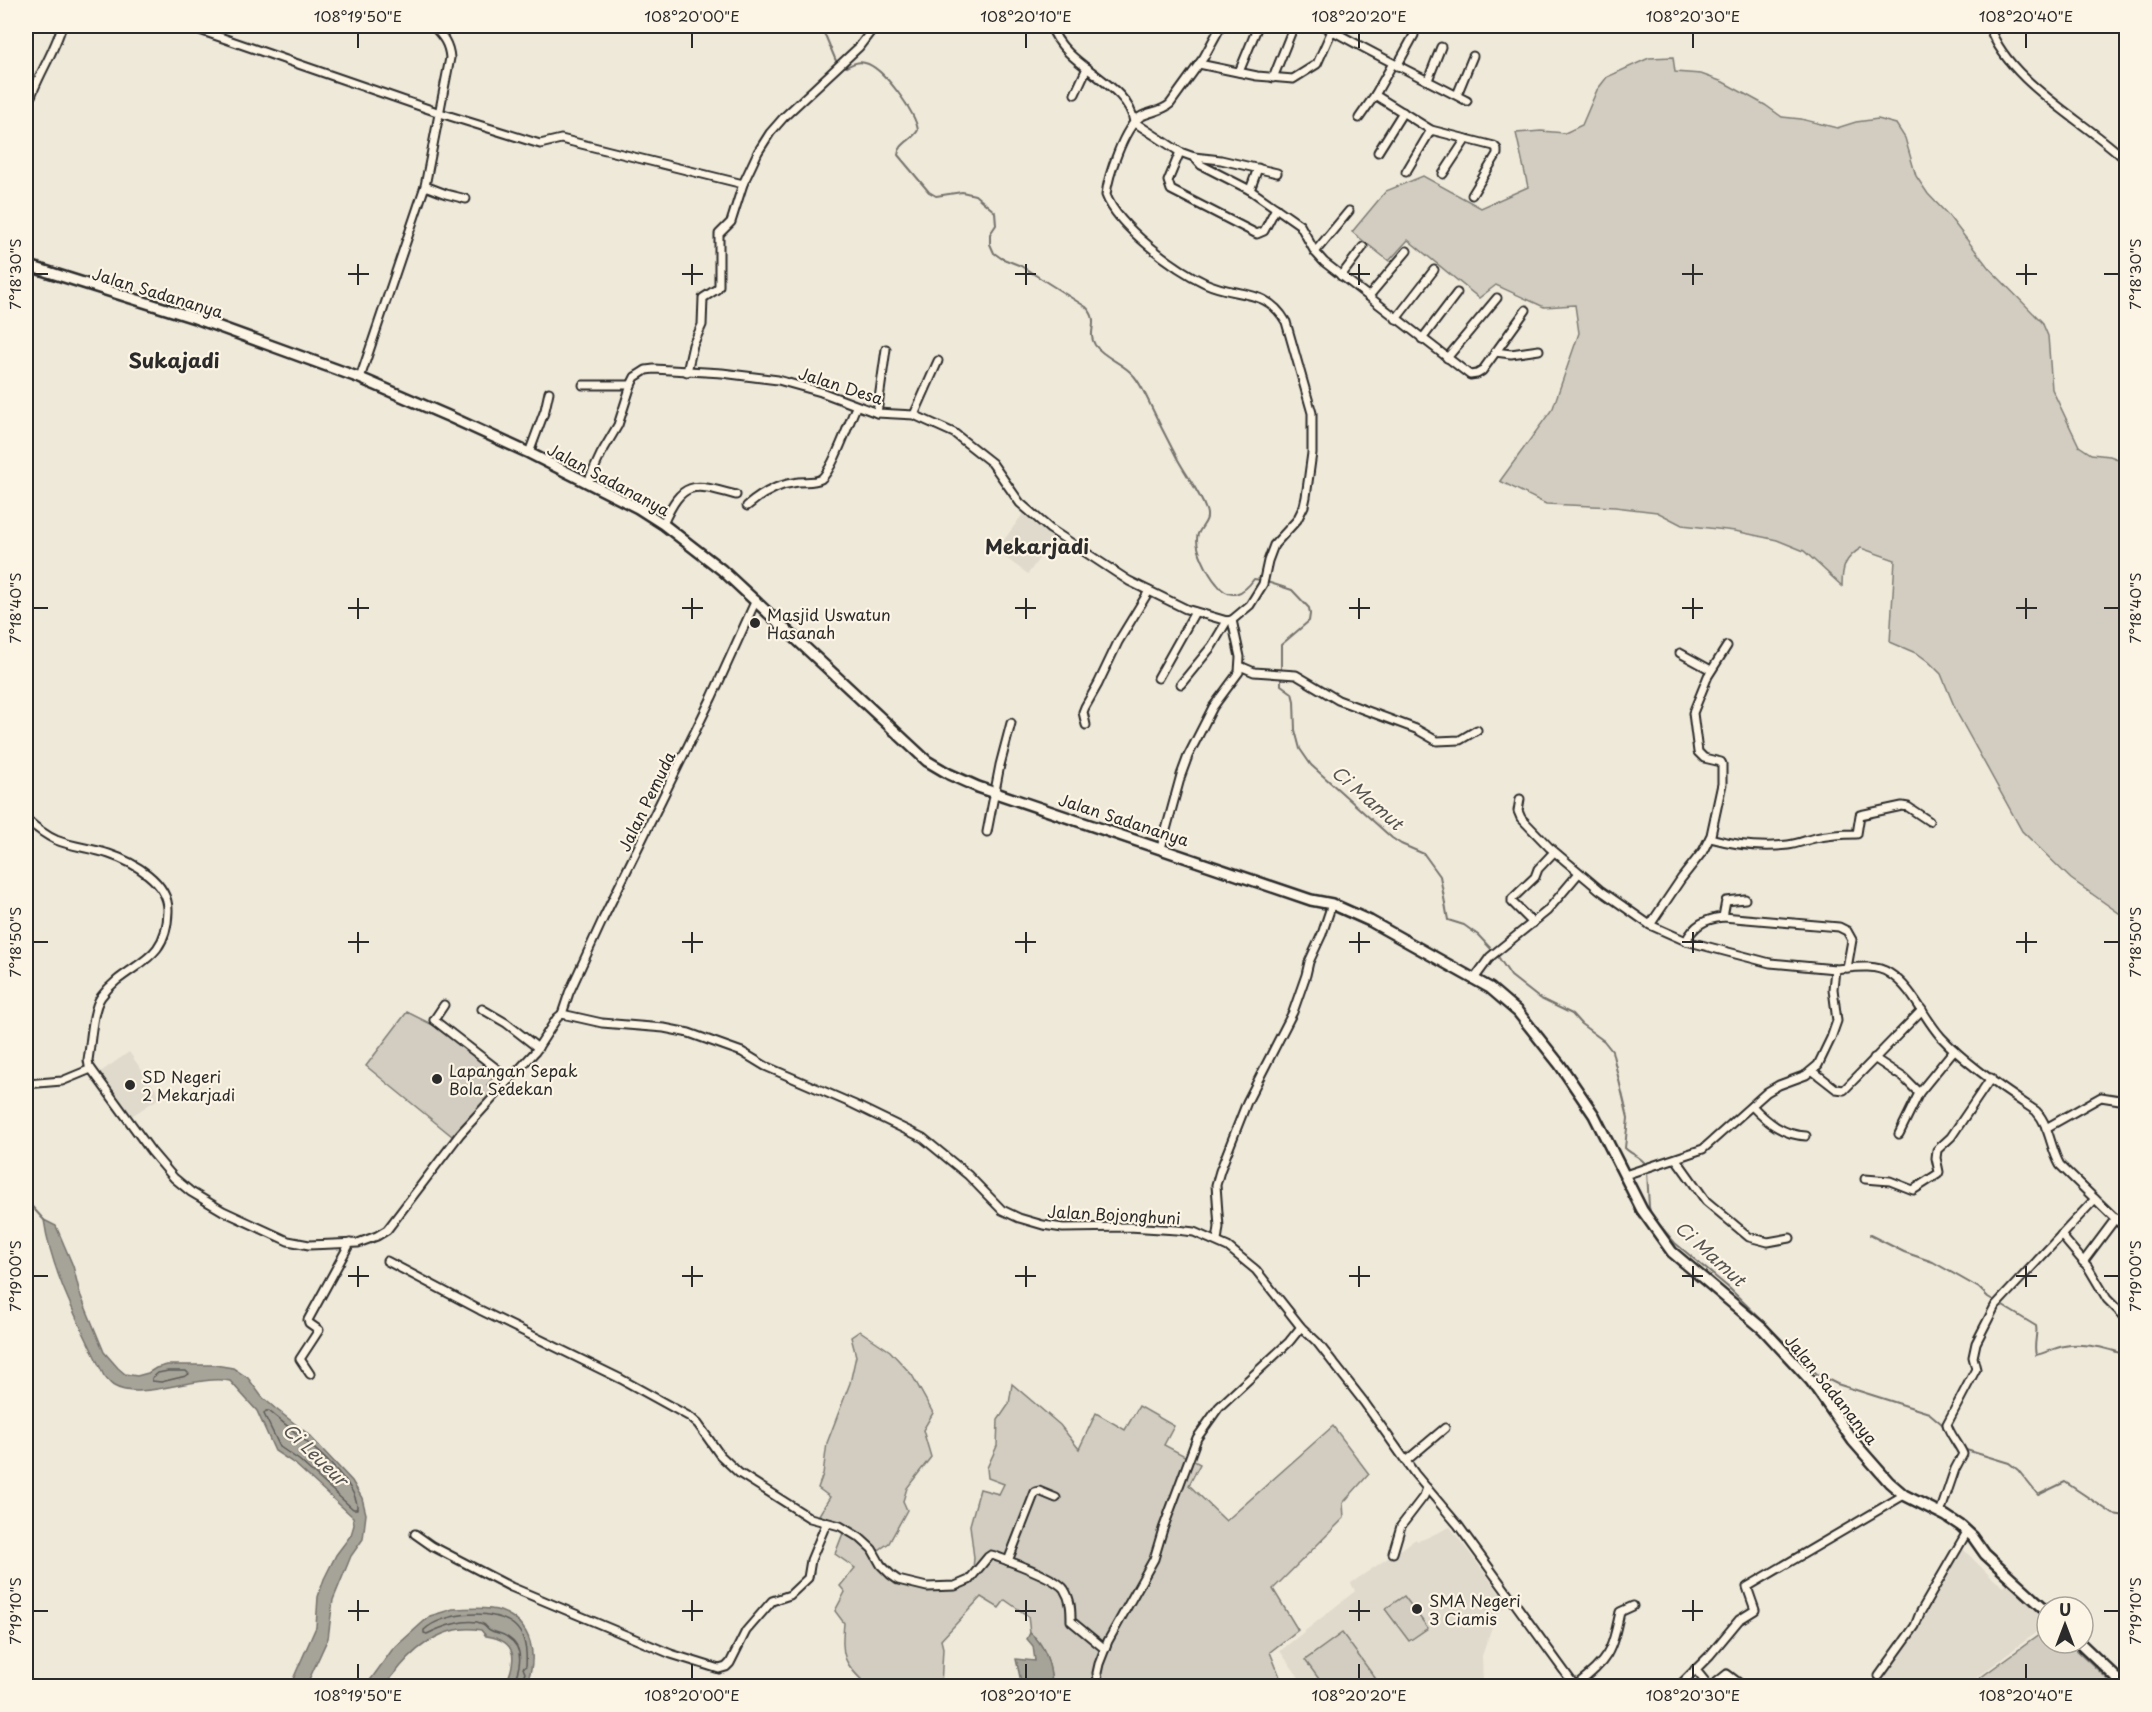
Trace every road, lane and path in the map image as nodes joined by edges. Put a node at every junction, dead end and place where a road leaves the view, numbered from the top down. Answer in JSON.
{"nodes":[{"id":1,"x":62,"y":26,"type":"edge"},
{"id":2,"x":188,"y":26,"type":"edge"},
{"id":3,"x":433,"y":26,"type":"edge"},
{"id":4,"x":875,"y":26,"type":"edge"},
{"id":5,"x":1051,"y":26,"type":"edge"},
{"id":6,"x":1221,"y":26,"type":"edge"},
{"id":7,"x":1258,"y":26,"type":"edge"},
{"id":8,"x":1989,"y":26,"type":"edge"},
{"id":9,"x":1330,"y":27,"type":"edge"},
{"id":10,"x":1291,"y":33,"type":"dead end"},
{"id":11,"x":1414,"y":35,"type":"dead end"},
{"id":12,"x":1441,"y":47,"type":"dead end"},
{"id":13,"x":1473,"y":56,"type":"dead end"},
{"id":14,"x":1199,"y":64,"type":"junction"},
{"id":15,"x":1395,"y":65,"type":"junction"},
{"id":16,"x":1087,"y":68,"type":"junction"},
{"id":17,"x":1239,"y":72,"type":"junction"},
{"id":18,"x":1273,"y":78,"type":"junction"},
{"id":19,"x":1428,"y":80,"type":"junction"},
{"id":20,"x":1076,"y":94,"type":"dead end"},
{"id":21,"x":1375,"y":95,"type":"junction"},
{"id":22,"x":1457,"y":95,"type":"junction"},
{"id":23,"x":1467,"y":100,"type":"dead end"},
{"id":24,"x":26,"y":111,"type":"edge"},
{"id":25,"x":1402,"y":112,"type":"junction"},
{"id":26,"x":440,"y":113,"type":"junction"},
{"id":27,"x":1359,"y":118,"type":"dead end"},
{"id":28,"x":1134,"y":122,"type":"junction"},
{"id":29,"x":1431,"y":130,"type":"junction"},
{"id":30,"x":1466,"y":139,"type":"junction"},
{"id":31,"x":1180,"y":152,"type":"junction"},
{"id":32,"x":1378,"y":152,"type":"dead end"},
{"id":33,"x":1194,"y":157,"type":"junction"},
{"id":34,"x":2126,"y":159,"type":"edge"},
{"id":35,"x":1258,"y":168,"type":"junction"},
{"id":36,"x":1406,"y":172,"type":"dead end"},
{"id":37,"x":1276,"y":173,"type":"dead end"},
{"id":38,"x":1443,"y":174,"type":"dead end"},
{"id":39,"x":742,"y":184,"type":"junction"},
{"id":40,"x":425,"y":186,"type":"junction"},
{"id":41,"x":1250,"y":190,"type":"junction"},
{"id":42,"x":1472,"y":195,"type":"dead end"},
{"id":43,"x":466,"y":199,"type":"dead end"},
{"id":44,"x":1276,"y":208,"type":"junction"},
{"id":45,"x":1349,"y":211,"type":"dead end"},
{"id":46,"x":1363,"y":247,"type":"dead end"},
{"id":47,"x":1407,"y":250,"type":"dead end"},
{"id":48,"x":1315,"y":252,"type":"junction"},
{"id":49,"x":26,"y":265,"type":"edge"},
{"id":50,"x":1434,"y":270,"type":"dead end"},
{"id":51,"x":1341,"y":276,"type":"junction"},
{"id":52,"x":1457,"y":293,"type":"dead end"},
{"id":53,"x":1368,"y":296,"type":"junction"},
{"id":54,"x":1497,"y":298,"type":"dead end"},
{"id":55,"x":1526,"y":310,"type":"dead end"},
{"id":56,"x":1396,"y":319,"type":"junction"},
{"id":57,"x":1422,"y":339,"type":"junction"},
{"id":58,"x":886,"y":349,"type":"dead end"},
{"id":59,"x":1539,"y":350,"type":"dead end"},
{"id":60,"x":1496,"y":352,"type":"junction"},
{"id":61,"x":1448,"y":358,"type":"junction"},
{"id":62,"x":938,"y":361,"type":"dead end"},
{"id":63,"x":687,"y":372,"type":"junction"},
{"id":64,"x":360,"y":378,"type":"junction"},
{"id":65,"x":583,"y":385,"type":"dead end"},
{"id":66,"x":631,"y":385,"type":"junction"},
{"id":67,"x":549,"y":392,"type":"dead end"},
{"id":68,"x":856,"y":407,"type":"junction"},
{"id":69,"x":877,"y":413,"type":"junction"},
{"id":70,"x":914,"y":415,"type":"junction"},
{"id":71,"x":529,"y":453,"type":"junction"},
{"id":72,"x":588,"y":482,"type":"junction"},
{"id":73,"x":736,"y":495,"type":"dead end"},
{"id":74,"x":747,"y":506,"type":"dead end"},
{"id":75,"x":663,"y":524,"type":"junction"},
{"id":76,"x":1149,"y":591,"type":"junction"},
{"id":77,"x":756,"y":600,"type":"junction"},
{"id":78,"x":1196,"y":612,"type":"junction"},
{"id":79,"x":1229,"y":620,"type":"junction"},
{"id":80,"x":1727,"y":646,"type":"dead end"},
{"id":81,"x":1680,"y":653,"type":"dead end"},
{"id":82,"x":1240,"y":666,"type":"junction"},
{"id":83,"x":1711,"y":670,"type":"junction"},
{"id":84,"x":1158,"y":678,"type":"dead end"},
{"id":85,"x":1181,"y":684,"type":"dead end"},
{"id":86,"x":1011,"y":723,"type":"dead end"},
{"id":87,"x":1086,"y":725,"type":"dead end"},
{"id":88,"x":1477,"y":730,"type":"dead end"},
{"id":89,"x":996,"y":792,"type":"junction"},
{"id":90,"x":1520,"y":799,"type":"dead end"},
{"id":91,"x":26,"y":819,"type":"edge"},
{"id":92,"x":1929,"y":821,"type":"dead end"},
{"id":93,"x":987,"y":832,"type":"dead end"},
{"id":94,"x":1710,"y":838,"type":"junction"},
{"id":95,"x":1161,"y":848,"type":"junction"},
{"id":96,"x":1554,"y":852,"type":"junction"},
{"id":97,"x":1579,"y":873,"type":"junction"},
{"id":98,"x":1745,"y":899,"type":"dead end"},
{"id":99,"x":1332,"y":904,"type":"junction"},
{"id":100,"x":1723,"y":917,"type":"junction"},
{"id":101,"x":1533,"y":923,"type":"junction"},
{"id":102,"x":1650,"y":926,"type":"junction"},
{"id":103,"x":1686,"y":941,"type":"junction"},
{"id":104,"x":1848,"y":968,"type":"junction"},
{"id":105,"x":1834,"y":969,"type":"junction"},
{"id":106,"x":1474,"y":979,"type":"junction"},
{"id":107,"x":444,"y":1005,"type":"dead end"},
{"id":108,"x":482,"y":1009,"type":"dead end"},
{"id":109,"x":1922,"y":1010,"type":"junction"},
{"id":110,"x":562,"y":1014,"type":"junction"},
{"id":111,"x":538,"y":1048,"type":"junction"},
{"id":112,"x":1954,"y":1050,"type":"junction"},
{"id":113,"x":1874,"y":1059,"type":"junction"},
{"id":114,"x":91,"y":1069,"type":"junction"},
{"id":115,"x":1814,"y":1071,"type":"junction"},
{"id":116,"x":1991,"y":1078,"type":"junction"},
{"id":117,"x":510,"y":1079,"type":"junction"},
{"id":118,"x":26,"y":1084,"type":"edge"},
{"id":119,"x":1919,"y":1093,"type":"junction"},
{"id":120,"x":2127,"y":1101,"type":"edge"},
{"id":121,"x":1752,"y":1106,"type":"junction"},
{"id":122,"x":2046,"y":1128,"type":"junction"},
{"id":123,"x":1899,"y":1134,"type":"dead end"},
{"id":124,"x":1806,"y":1136,"type":"dead end"},
{"id":125,"x":1676,"y":1159,"type":"junction"},
{"id":126,"x":1624,"y":1175,"type":"junction"},
{"id":127,"x":1865,"y":1179,"type":"dead end"},
{"id":128,"x":2095,"y":1199,"type":"junction"},
{"id":129,"x":2116,"y":1218,"type":"junction"},
{"id":130,"x":2127,"y":1229,"type":"edge"},
{"id":131,"x":2061,"y":1235,"type":"junction"},
{"id":132,"x":1790,"y":1238,"type":"dead end"},
{"id":133,"x":1217,"y":1241,"type":"junction"},
{"id":134,"x":350,"y":1243,"type":"junction"},
{"id":135,"x":387,"y":1261,"type":"dead end"},
{"id":136,"x":2084,"y":1262,"type":"junction"},
{"id":137,"x":2127,"y":1318,"type":"edge"},
{"id":138,"x":1301,"y":1328,"type":"junction"},
{"id":139,"x":310,"y":1374,"type":"dead end"},
{"id":140,"x":1445,"y":1428,"type":"dead end"},
{"id":141,"x":1407,"y":1460,"type":"junction"},
{"id":142,"x":1427,"y":1488,"type":"junction"},
{"id":143,"x":1904,"y":1496,"type":"junction"},
{"id":144,"x":1056,"y":1497,"type":"dead end"},
{"id":145,"x":1940,"y":1513,"type":"junction"},
{"id":146,"x":826,"y":1524,"type":"junction"},
{"id":147,"x":1967,"y":1532,"type":"junction"},
{"id":148,"x":415,"y":1534,"type":"dead end"},
{"id":149,"x":1393,"y":1553,"type":"dead end"},
{"id":150,"x":1008,"y":1561,"type":"junction"},
{"id":151,"x":2035,"y":1600,"type":"edge"},
{"id":152,"x":1633,"y":1606,"type":"dead end"},
{"id":153,"x":1105,"y":1649,"type":"junction"},
{"id":154,"x":2092,"y":1655,"type":"edge"},
{"id":155,"x":1695,"y":1669,"type":"junction"},
{"id":156,"x":1879,"y":1676,"type":"dead end"},
{"id":157,"x":1680,"y":1685,"type":"dead end"},
{"id":158,"x":1099,"y":1686,"type":"edge"},
{"id":159,"x":1575,"y":1686,"type":"edge"},
{"id":160,"x":1743,"y":1686,"type":"edge"},
{"id":161,"x":2124,"y":1686,"type":"edge"}],
"edges":[{"from":1,"to":24,"type":"street"},
{"from":2,"to":26,"type":"street"},
{"from":3,"to":26,"type":"street"},
{"from":4,"to":39,"type":"street"},
{"from":5,"to":16,"type":"street"},
{"from":6,"to":14,"type":"street"},
{"from":7,"to":17,"type":"street"},
{"from":8,"to":34,"type":"street"},
{"from":9,"to":15,"type":"street"},
{"from":9,"to":18,"type":"street"},
{"from":10,"to":18,"type":"street"},
{"from":11,"to":15,"type":"street"},
{"from":12,"to":19,"type":"street"},
{"from":13,"to":22,"type":"street"},
{"from":14,"to":17,"type":"street"},
{"from":14,"to":28,"type":"street"},
{"from":15,"to":19,"type":"street"},
{"from":15,"to":21,"type":"street"},
{"from":16,"to":20,"type":"street"},
{"from":16,"to":28,"type":"street"},
{"from":17,"to":18,"type":"street"},
{"from":19,"to":22,"type":"street"},
{"from":21,"to":25,"type":"street"},
{"from":21,"to":27,"type":"street"},
{"from":22,"to":23,"type":"street"},
{"from":25,"to":29,"type":"street"},
{"from":25,"to":32,"type":"street"},
{"from":26,"to":39,"type":"street"},
{"from":26,"to":40,"type":"street"},
{"from":28,"to":31,"type":"street"},
{"from":28,"to":79,"type":"street"},
{"from":29,"to":30,"type":"street"},
{"from":29,"to":36,"type":"street"},
{"from":30,"to":38,"type":"street"},
{"from":30,"to":42,"type":"street"},
{"from":31,"to":33,"type":"street"},
{"from":31,"to":44,"type":"street"},
{"from":33,"to":35,"type":"street"},
{"from":33,"to":41,"type":"street"},
{"from":35,"to":37,"type":"street"},
{"from":35,"to":41,"type":"street"},
{"from":39,"to":63,"type":"street"},
{"from":40,"to":43,"type":"street"},
{"from":40,"to":64,"type":"street"},
{"from":41,"to":44,"type":"street"},
{"from":44,"to":48,"type":"street"},
{"from":45,"to":48,"type":"street"},
{"from":46,"to":51,"type":"street"},
{"from":47,"to":53,"type":"street"},
{"from":48,"to":51,"type":"street"},
{"from":49,"to":64,"type":"street","name":"Jalan Sadananya"},
{"from":50,"to":56,"type":"street"},
{"from":51,"to":53,"type":"street"},
{"from":52,"to":57,"type":"street"},
{"from":53,"to":56,"type":"street"},
{"from":54,"to":61,"type":"street"},
{"from":55,"to":60,"type":"street"},
{"from":56,"to":57,"type":"street"},
{"from":57,"to":61,"type":"street"},
{"from":58,"to":69,"type":"street"},
{"from":59,"to":60,"type":"street"},
{"from":60,"to":61,"type":"street"},
{"from":62,"to":70,"type":"street"},
{"from":63,"to":66,"type":"street","name":"Jalan Desa"},
{"from":63,"to":68,"type":"street","name":"Jalan Desa"},
{"from":64,"to":71,"type":"street","name":"Jalan Sadananya"},
{"from":65,"to":66,"type":"street"},
{"from":66,"to":72,"type":"street"},
{"from":67,"to":71,"type":"street"},
{"from":68,"to":69,"type":"street","name":"Jalan Desa"},
{"from":68,"to":74,"type":"street"},
{"from":69,"to":70,"type":"street","name":"Jalan Desa"},
{"from":70,"to":76,"type":"street","name":"Jalan Desa"},
{"from":71,"to":72,"type":"street","name":"Jalan Sadananya"},
{"from":72,"to":75,"type":"street","name":"Jalan Sadananya"},
{"from":73,"to":75,"type":"street"},
{"from":75,"to":77,"type":"street","name":"Jalan Sadananya"},
{"from":76,"to":78,"type":"street","name":"Jalan Desa"},
{"from":76,"to":87,"type":"street"},
{"from":77,"to":89,"type":"street","name":"Jalan Sadananya"},
{"from":77,"to":110,"type":"street","name":"Jalan Pemuda"},
{"from":78,"to":79,"type":"street","name":"Jalan Desa"},
{"from":78,"to":84,"type":"street"},
{"from":79,"to":82,"type":"street"},
{"from":79,"to":85,"type":"street"},
{"from":80,"to":83,"type":"street"},
{"from":81,"to":83,"type":"street"},
{"from":82,"to":88,"type":"street"},
{"from":82,"to":95,"type":"street"},
{"from":83,"to":94,"type":"street"},
{"from":86,"to":89,"type":"street"},
{"from":89,"to":93,"type":"street"},
{"from":89,"to":95,"type":"street","name":"Jalan Sadananya"},
{"from":90,"to":96,"type":"street"},
{"from":91,"to":114,"type":"street"},
{"from":92,"to":94,"type":"street"},
{"from":94,"to":102,"type":"street"},
{"from":95,"to":99,"type":"street","name":"Jalan Sadananya"},
{"from":96,"to":97,"type":"street"},
{"from":96,"to":101,"type":"street"},
{"from":97,"to":101,"type":"street"},
{"from":97,"to":102,"type":"street"},
{"from":98,"to":100,"type":"street"},
{"from":99,"to":106,"type":"street","name":"Jalan Sadananya"},
{"from":99,"to":133,"type":"street"},
{"from":100,"to":103,"type":"street"},
{"from":100,"to":104,"type":"street"},
{"from":101,"to":106,"type":"street"},
{"from":102,"to":103,"type":"street"},
{"from":103,"to":105,"type":"street"},
{"from":104,"to":105,"type":"street"},
{"from":104,"to":109,"type":"street"},
{"from":105,"to":115,"type":"street"},
{"from":106,"to":126,"type":"street","name":"Jalan Sadananya"},
{"from":107,"to":117,"type":"street"},
{"from":108,"to":111,"type":"street"},
{"from":109,"to":112,"type":"street"},
{"from":109,"to":113,"type":"street"},
{"from":110,"to":111,"type":"street","name":"Jalan Pemuda"},
{"from":110,"to":133,"type":"street","name":"Jalan Bojonghuni"},
{"from":111,"to":117,"type":"street","name":"Jalan Pemuda"},
{"from":112,"to":116,"type":"street"},
{"from":112,"to":119,"type":"street"},
{"from":113,"to":115,"type":"street"},
{"from":113,"to":119,"type":"street"},
{"from":114,"to":118,"type":"street"},
{"from":114,"to":134,"type":"street","name":"Jalan Pemuda"},
{"from":115,"to":121,"type":"street"},
{"from":116,"to":122,"type":"street"},
{"from":116,"to":127,"type":"street"},
{"from":117,"to":134,"type":"street","name":"Jalan Pemuda"},
{"from":119,"to":123,"type":"street"},
{"from":120,"to":122,"type":"street"},
{"from":121,"to":124,"type":"street"},
{"from":121,"to":125,"type":"street"},
{"from":122,"to":128,"type":"street"},
{"from":125,"to":126,"type":"street"},
{"from":125,"to":132,"type":"street"},
{"from":126,"to":143,"type":"street","name":"Jalan Sadananya"},
{"from":128,"to":129,"type":"street"},
{"from":128,"to":131,"type":"street"},
{"from":129,"to":130,"type":"street"},
{"from":129,"to":136,"type":"street"},
{"from":131,"to":136,"type":"street"},
{"from":131,"to":145,"type":"street"},
{"from":133,"to":138,"type":"street","name":"Jalan Bojonghuni"},
{"from":134,"to":139,"type":"street"},
{"from":135,"to":146,"type":"street"},
{"from":136,"to":137,"type":"street"},
{"from":138,"to":141,"type":"street","name":"Jalan Bojonghuni"},
{"from":138,"to":153,"type":"street"},
{"from":140,"to":141,"type":"street"},
{"from":141,"to":142,"type":"street","name":"Jalan Bojonghuni"},
{"from":142,"to":149,"type":"street"},
{"from":142,"to":159,"type":"street","name":"Jalan Bojonghuni"},
{"from":143,"to":145,"type":"street","name":"Jalan Sadananya"},
{"from":143,"to":155,"type":"street"},
{"from":144,"to":150,"type":"street"},
{"from":145,"to":147,"type":"street","name":"Jalan Sadananya"},
{"from":146,"to":148,"type":"street"},
{"from":146,"to":150,"type":"street"},
{"from":147,"to":151,"type":"street","name":"Jalan Sadananya"},
{"from":147,"to":156,"type":"street"},
{"from":150,"to":153,"type":"street"},
{"from":152,"to":159,"type":"street"},
{"from":153,"to":158,"type":"street"},
{"from":154,"to":161,"type":"street"},
{"from":155,"to":157,"type":"street"},
{"from":155,"to":160,"type":"street"}]}
